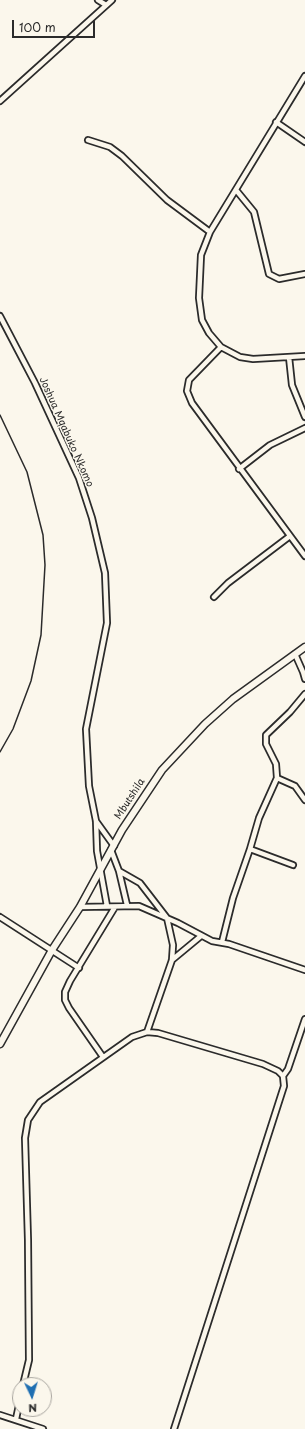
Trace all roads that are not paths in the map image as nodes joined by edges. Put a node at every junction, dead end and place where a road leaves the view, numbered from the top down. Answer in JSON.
{"nodes":[{"id":1,"x":98,"y":0,"type":"edge"},
{"id":2,"x":112,"y":0,"type":"edge"},
{"id":3,"x":106,"y":5,"type":"junction"},
{"id":4,"x":305,"y":76,"type":"edge"},
{"id":5,"x":0,"y":101,"type":"edge"},
{"id":6,"x":276,"y":122,"type":"junction"},
{"id":7,"x":88,"y":140,"type":"dead end"},
{"id":8,"x":305,"y":142,"type":"edge"},
{"id":9,"x":236,"y":190,"type":"junction"},
{"id":10,"x":210,"y":232,"type":"junction"},
{"id":11,"x":305,"y":274,"type":"edge"},
{"id":12,"x":0,"y":316,"type":"edge"},
{"id":13,"x":221,"y":347,"type":"junction"},
{"id":14,"x":290,"y":356,"type":"junction"},
{"id":15,"x":305,"y":356,"type":"edge"},
{"id":16,"x":305,"y":417,"type":"edge"},
{"id":17,"x":305,"y":428,"type":"edge"},
{"id":18,"x":239,"y":469,"type":"junction"},
{"id":19,"x":290,"y":536,"type":"junction"},
{"id":20,"x":305,"y":556,"type":"edge"},
{"id":21,"x":214,"y":597,"type":"dead end"},
{"id":22,"x":305,"y":647,"type":"edge"},
{"id":23,"x":295,"y":654,"type":"junction"},
{"id":24,"x":305,"y":679,"type":"edge"},
{"id":25,"x":305,"y":694,"type":"edge"},
{"id":26,"x":277,"y":778,"type":"junction"},
{"id":27,"x":305,"y":800,"type":"edge"},
{"id":28,"x":96,"y":821,"type":"junction"},
{"id":29,"x":112,"y":848,"type":"junction"},
{"id":30,"x":250,"y":849,"type":"junction"},
{"id":31,"x":293,"y":866,"type":"dead end"},
{"id":32,"x":100,"y":870,"type":"junction"},
{"id":33,"x":119,"y":871,"type":"junction"},
{"id":34,"x":127,"y":905,"type":"junction"},
{"id":35,"x":107,"y":906,"type":"junction"},
{"id":36,"x":80,"y":907,"type":"junction"},
{"id":37,"x":115,"y":907,"type":"junction"},
{"id":38,"x":0,"y":917,"type":"edge"},
{"id":39,"x":167,"y":918,"type":"junction"},
{"id":40,"x":201,"y":936,"type":"junction"},
{"id":41,"x":222,"y":942,"type":"junction"},
{"id":42,"x":52,"y":950,"type":"junction"},
{"id":43,"x":172,"y":960,"type":"junction"},
{"id":44,"x":79,"y":968,"type":"junction"},
{"id":45,"x":305,"y":970,"type":"edge"},
{"id":46,"x":305,"y":1019,"type":"edge"},
{"id":47,"x":146,"y":1032,"type":"junction"},
{"id":48,"x":305,"y":1034,"type":"edge"},
{"id":49,"x":300,"y":1039,"type":"junction"},
{"id":50,"x":0,"y":1044,"type":"edge"},
{"id":51,"x":103,"y":1057,"type":"junction"},
{"id":52,"x":283,"y":1076,"type":"junction"},
{"id":53,"x":25,"y":1377,"type":"edge"},
{"id":54,"x":0,"y":1415,"type":"edge"},
{"id":55,"x":16,"y":1419,"type":"joint"},
{"id":56,"x":43,"y":1429,"type":"edge"},
{"id":57,"x":174,"y":1429,"type":"edge"}],
"edges":[{"from":1,"to":3,"type":"street"},
{"from":2,"to":3,"type":"street"},
{"from":3,"to":5,"type":"street"},
{"from":4,"to":6,"type":"street"},
{"from":6,"to":8,"type":"street"},
{"from":6,"to":9,"type":"street"},
{"from":7,"to":10,"type":"street"},
{"from":9,"to":10,"type":"street"},
{"from":9,"to":11,"type":"street"},
{"from":10,"to":13,"type":"street"},
{"from":12,"to":28,"type":"street","name":"Joshua Mqabuko Nkomo"},
{"from":13,"to":14,"type":"street"},
{"from":13,"to":18,"type":"street"},
{"from":14,"to":15,"type":"street"},
{"from":14,"to":16,"type":"street"},
{"from":17,"to":18,"type":"street"},
{"from":18,"to":19,"type":"street"},
{"from":19,"to":20,"type":"street"},
{"from":19,"to":21,"type":"street"},
{"from":22,"to":23,"type":"street","name":"Mbutshila"},
{"from":23,"to":24,"type":"street"},
{"from":23,"to":29,"type":"street","name":"Mbutshila"},
{"from":25,"to":26,"type":"street"},
{"from":26,"to":27,"type":"street"},
{"from":26,"to":30,"type":"street"},
{"from":28,"to":29,"type":"street"},
{"from":28,"to":32,"type":"street"},
{"from":29,"to":32,"type":"street","name":"Mbutshila"},
{"from":29,"to":33,"type":"street"},
{"from":30,"to":31,"type":"street"},
{"from":30,"to":41,"type":"street"},
{"from":32,"to":35,"type":"street"},
{"from":32,"to":36,"type":"street","name":"Mbutshila"},
{"from":33,"to":34,"type":"street"},
{"from":33,"to":39,"type":"street"},
{"from":34,"to":37,"type":"street"},
{"from":34,"to":39,"type":"street"},
{"from":35,"to":36,"type":"street"},
{"from":35,"to":37,"type":"street"},
{"from":36,"to":42,"type":"street","name":"Mbutshila"},
{"from":37,"to":44,"type":"street"},
{"from":38,"to":42,"type":"street"},
{"from":39,"to":40,"type":"street"},
{"from":39,"to":43,"type":"street"},
{"from":40,"to":41,"type":"street"},
{"from":40,"to":43,"type":"street"},
{"from":41,"to":45,"type":"street"},
{"from":42,"to":44,"type":"street"},
{"from":42,"to":50,"type":"street","name":"Mbutshila"},
{"from":43,"to":47,"type":"street"},
{"from":44,"to":51,"type":"street"},
{"from":46,"to":49,"type":"street"},
{"from":47,"to":51,"type":"street"},
{"from":47,"to":52,"type":"street"},
{"from":48,"to":49,"type":"street"},
{"from":49,"to":52,"type":"street"},
{"from":51,"to":53,"type":"street"},
{"from":52,"to":57,"type":"street"},
{"from":54,"to":55,"type":"street"},
{"from":55,"to":56,"type":"street"}]}
